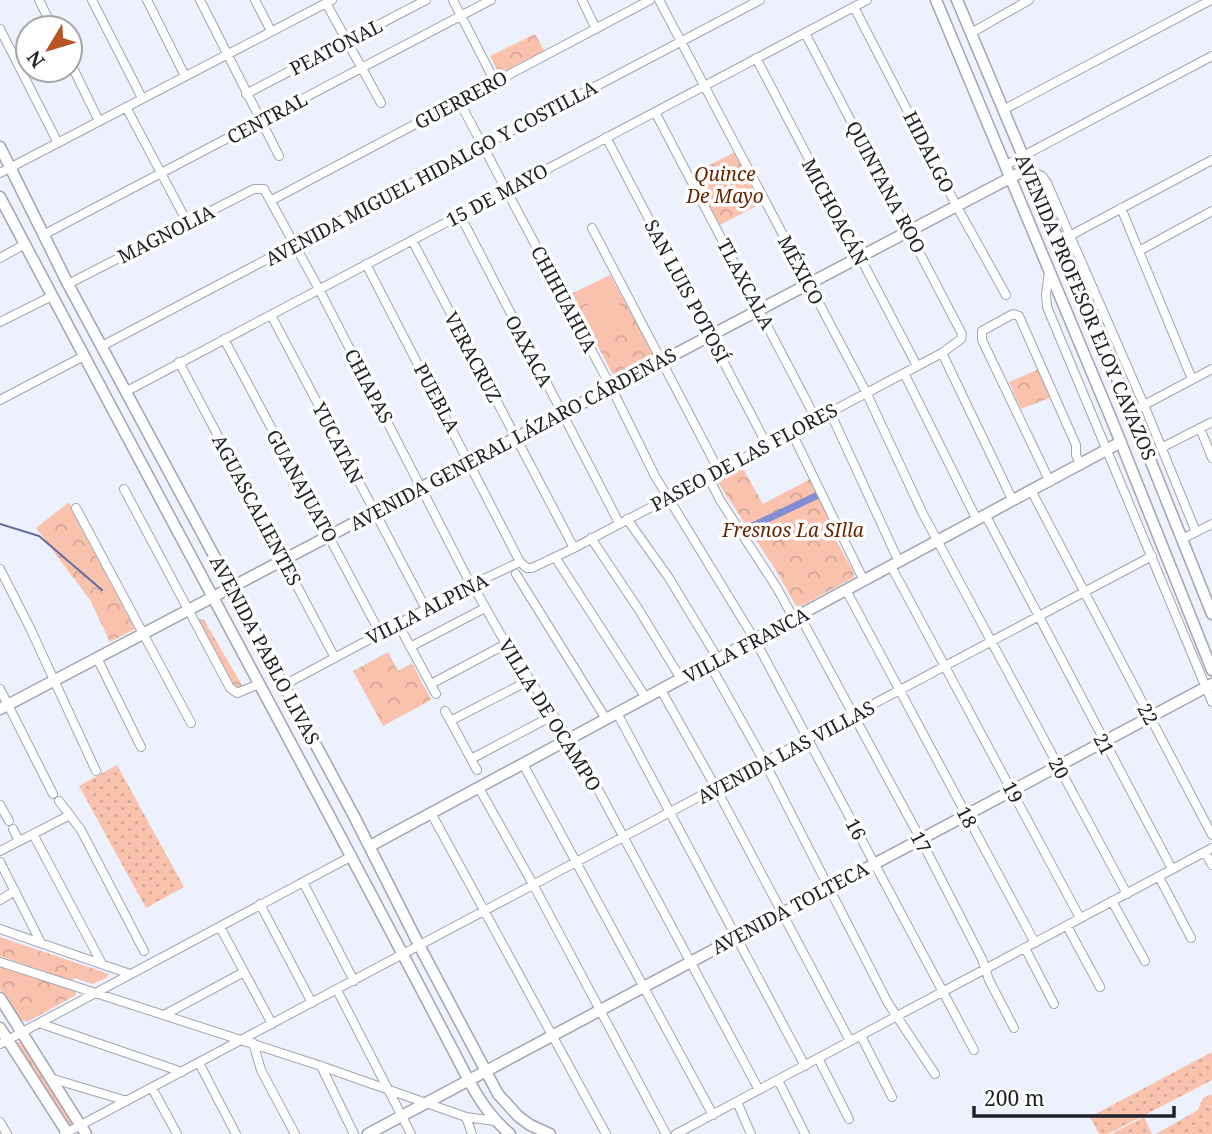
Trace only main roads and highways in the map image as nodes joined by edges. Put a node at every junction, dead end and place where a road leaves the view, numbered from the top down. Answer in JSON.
{"nodes":[{"id":1,"x":936,"y":0,"type":"edge"},
{"id":2,"x":957,"y":0,"type":"edge"},
{"id":3,"x":0,"y":147,"type":"edge"},
{"id":4,"x":1027,"y":169,"type":"junction"},
{"id":5,"x":5,"y":170,"type":"edge"},
{"id":6,"x":1012,"y":177,"type":"junction"},
{"id":7,"x":0,"y":197,"type":"edge"},
{"id":8,"x":1121,"y":443,"type":"junction"},
{"id":9,"x":232,"y":588,"type":"junction"},
{"id":10,"x":214,"y":597,"type":"junction"},
{"id":11,"x":1212,"y":614,"type":"edge"},
{"id":12,"x":1212,"y":670,"type":"edge"},
{"id":13,"x":1209,"y":686,"type":"edge"},
{"id":14,"x":4,"y":707,"type":"edge"},
{"id":15,"x":370,"y":846,"type":"junction"},
{"id":16,"x":0,"y":998,"type":"edge"},
{"id":17,"x":0,"y":1028,"type":"edge"},
{"id":18,"x":4,"y":1042,"type":"edge"},
{"id":19,"x":485,"y":1070,"type":"junction"},
{"id":20,"x":468,"y":1079,"type":"junction"},
{"id":21,"x":83,"y":1130,"type":"edge"},
{"id":22,"x":67,"y":1134,"type":"edge"},
{"id":23,"x":368,"y":1134,"type":"edge"},
{"id":24,"x":510,"y":1134,"type":"edge"},
{"id":25,"x":550,"y":1134,"type":"edge"}],
"edges":[{"from":1,"to":6,"type":"main road","name":"AVENIDA PROFESOR ELOY CAVAZOS"},
{"from":2,"to":4,"type":"main road","name":"AVENIDA PROFESOR ELOY CAVAZOS"},
{"from":3,"to":5,"type":"main road","name":"AVENIDA PABLO LIVAS"},
{"from":4,"to":6,"type":"main road","name":"AVENIDA GENERAL LÁZARO CÁRDENAS"},
{"from":4,"to":11,"type":"main road","name":"AVENIDA PROFESOR ELOY CAVAZOS"},
{"from":5,"to":9,"type":"main road","name":"AVENIDA PABLO LIVAS"},
{"from":6,"to":8,"type":"main road","name":"AVENIDA PROFESOR ELOY CAVAZOS"},
{"from":6,"to":9,"type":"main road","name":"AVENIDA GENERAL LÁZARO CÁRDENAS"},
{"from":7,"to":10,"type":"main road","name":"AVENIDA PABLO LIVAS"},
{"from":8,"to":12,"type":"main road","name":"AVENIDA PROFESOR ELOY CAVAZOS"},
{"from":8,"to":15,"type":"main road","name":"VILLA FRANCA"},
{"from":9,"to":10,"type":"main road","name":"AVENIDA GENERAL LÁZARO CÁRDENAS"},
{"from":9,"to":15,"type":"main road","name":"AVENIDA PABLO LIVAS"},
{"from":10,"to":14,"type":"main road","name":"AVENIDA GENERAL LÁZARO CÁRDENAS"},
{"from":10,"to":20,"type":"main road","name":"AVENIDA PABLO LIVAS"},
{"from":13,"to":19,"type":"main road","name":"AVENIDA TOLTECA"},
{"from":15,"to":19,"type":"main road","name":"AVENIDA PABLO LIVAS"},
{"from":16,"to":21,"type":"main road"},
{"from":17,"to":18,"type":"main road"},
{"from":18,"to":22,"type":"main road"},
{"from":19,"to":20,"type":"main road","name":"AVENIDA TOLTECA"},
{"from":19,"to":25,"type":"main road","name":"AVENIDA PABLO LIVAS"},
{"from":20,"to":23,"type":"main road","name":"AVENIDA TOLTECA"},
{"from":20,"to":24,"type":"main road","name":"AVENIDA PABLO LIVAS"}]}
